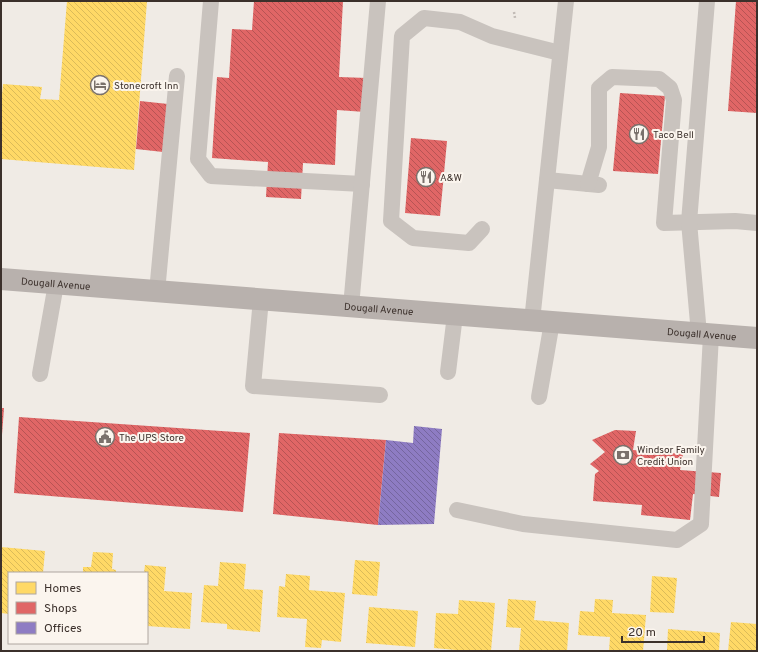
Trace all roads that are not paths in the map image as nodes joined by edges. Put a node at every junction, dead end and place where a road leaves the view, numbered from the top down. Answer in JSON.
{"nodes":[{"id":1,"x":211,"y":1,"type":"edge"},
{"id":2,"x":378,"y":1,"type":"edge"},
{"id":3,"x":566,"y":1,"type":"edge"},
{"id":4,"x":707,"y":1,"type":"edge"},
{"id":5,"x":560,"y":53,"type":"junction"},
{"id":6,"x":177,"y":76,"type":"dead end"},
{"id":7,"x":547,"y":180,"type":"junction"},
{"id":8,"x":362,"y":184,"type":"junction"},
{"id":9,"x":689,"y":222,"type":"junction"},
{"id":10,"x":757,"y":223,"type":"edge"},
{"id":11,"x":482,"y":229,"type":"dead end"},
{"id":12,"x":1,"y":279,"type":"edge"},
{"id":13,"x":56,"y":284,"type":"junction"},
{"id":14,"x":157,"y":292,"type":"junction"},
{"id":15,"x":261,"y":299,"type":"junction"},
{"id":16,"x":351,"y":307,"type":"junction"},
{"id":17,"x":455,"y":315,"type":"junction"},
{"id":18,"x":542,"y":322,"type":"junction"},
{"id":19,"x":705,"y":334,"type":"junction"},
{"id":20,"x":757,"y":338,"type":"edge"},
{"id":21,"x":448,"y":372,"type":"dead end"},
{"id":22,"x":40,"y":374,"type":"dead end"},
{"id":23,"x":380,"y":395,"type":"dead end"},
{"id":24,"x":539,"y":397,"type":"dead end"},
{"id":25,"x":457,"y":510,"type":"dead end"}],
"edges":[{"from":1,"to":8,"type":"lane"},
{"from":2,"to":8,"type":"lane"},
{"from":3,"to":5,"type":"lane"},
{"from":4,"to":9,"type":"lane"},
{"from":5,"to":7,"type":"lane"},
{"from":5,"to":11,"type":"lane"},
{"from":6,"to":14,"type":"lane"},
{"from":7,"to":9,"type":"lane"},
{"from":7,"to":18,"type":"lane"},
{"from":8,"to":16,"type":"lane"},
{"from":9,"to":10,"type":"lane"},
{"from":9,"to":19,"type":"lane"},
{"from":12,"to":13,"type":"main road","name":"Dougall Avenue"},
{"from":13,"to":14,"type":"main road","name":"Dougall Avenue"},
{"from":13,"to":22,"type":"lane"},
{"from":14,"to":15,"type":"main road","name":"Dougall Avenue"},
{"from":15,"to":16,"type":"main road","name":"Dougall Avenue"},
{"from":15,"to":23,"type":"lane"},
{"from":16,"to":17,"type":"main road","name":"Dougall Avenue"},
{"from":17,"to":18,"type":"main road","name":"Dougall Avenue"},
{"from":17,"to":21,"type":"lane"},
{"from":18,"to":19,"type":"main road","name":"Dougall Avenue"},
{"from":18,"to":24,"type":"lane"},
{"from":19,"to":20,"type":"main road","name":"Dougall Avenue"},
{"from":19,"to":25,"type":"lane"}]}
